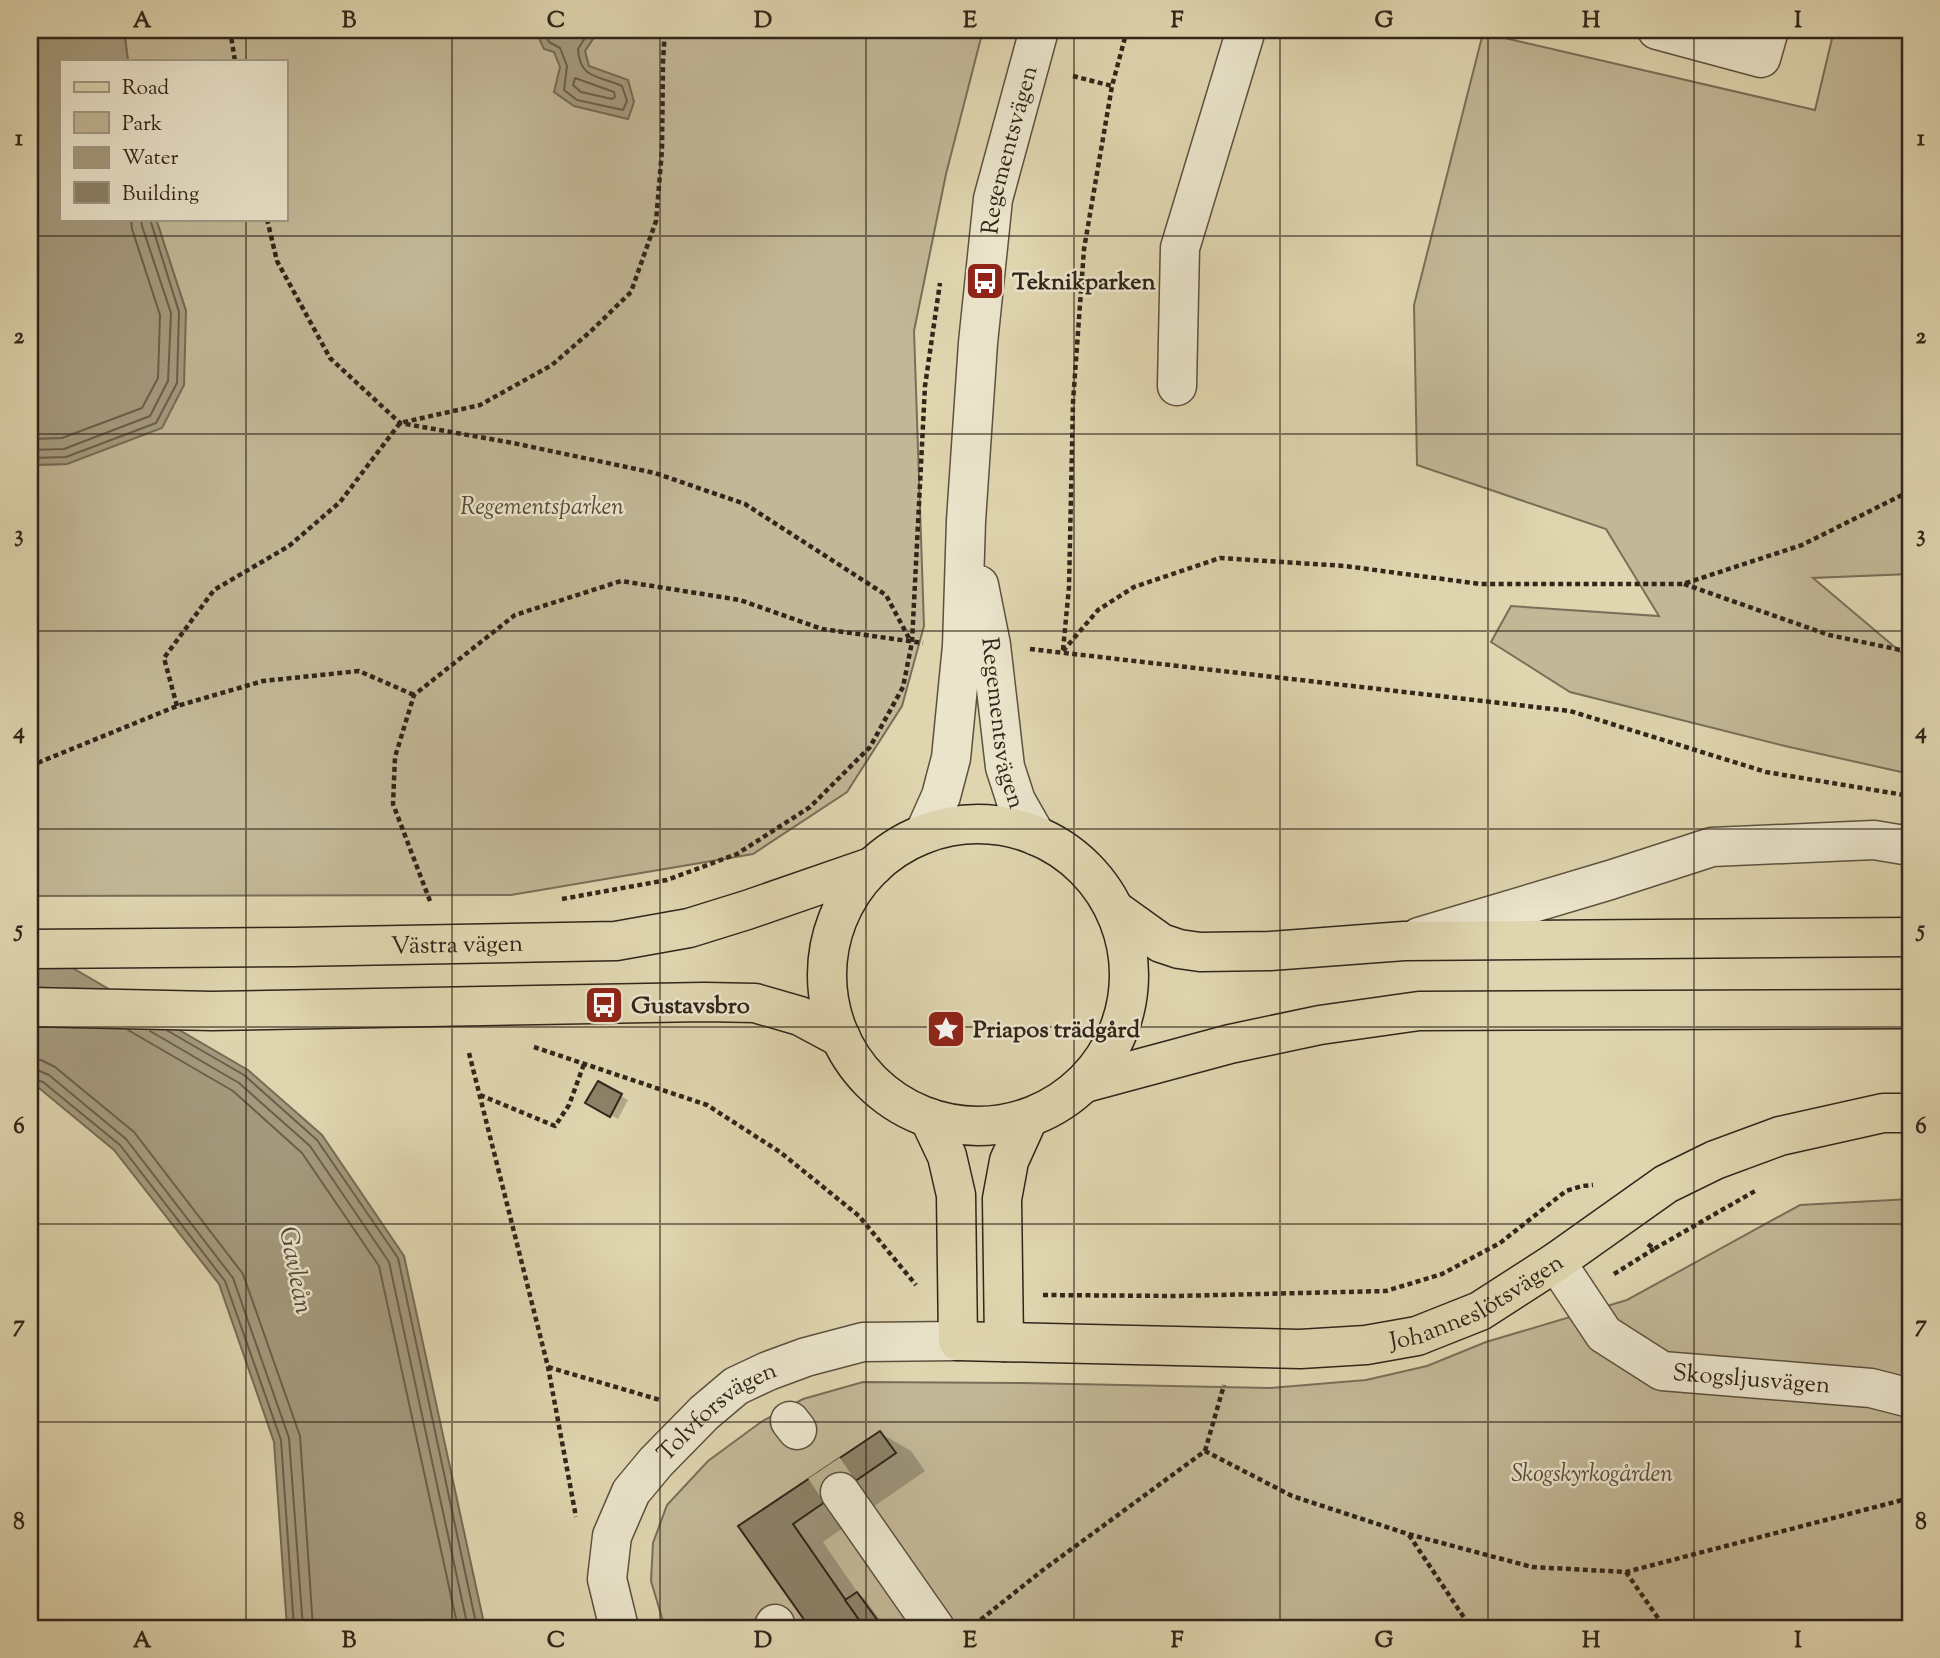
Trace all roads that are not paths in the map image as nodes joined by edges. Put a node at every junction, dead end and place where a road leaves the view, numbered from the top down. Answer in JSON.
{"nodes":[{"id":1,"x":1039,"y":30,"type":"edge"},
{"id":2,"x":1246,"y":30,"type":"edge"},
{"id":3,"x":1769,"y":30,"type":"edge"},
{"id":4,"x":1665,"y":31,"type":"edge"},
{"id":5,"x":1177,"y":386,"type":"dead end"},
{"id":6,"x":966,"y":521,"type":"junction"},
{"id":7,"x":924,"y":834,"type":"junction"},
{"id":8,"x":1036,"y":836,"type":"junction"},
{"id":9,"x":1910,"y":846,"type":"edge"},
{"id":10,"x":874,"y":866,"type":"junction"},
{"id":11,"x":1115,"y":910,"type":"junction"},
{"id":12,"x":1910,"y":937,"type":"edge"},
{"id":13,"x":1404,"y":941,"type":"junction"},
{"id":14,"x":30,"y":949,"type":"edge"},
{"id":15,"x":30,"y":1007,"type":"edge"},
{"id":16,"x":1910,"y":1009,"type":"edge"},
{"id":17,"x":841,"y":1038,"type":"junction"},
{"id":18,"x":1085,"y":1083,"type":"junction"},
{"id":19,"x":1910,"y":1113,"type":"edge"},
{"id":20,"x":929,"y":1118,"type":"junction"},
{"id":21,"x":1028,"y":1119,"type":"junction"},
{"id":22,"x":1556,"y":1262,"type":"junction"},
{"id":23,"x":958,"y":1341,"type":"junction"},
{"id":24,"x":1004,"y":1342,"type":"junction"},
{"id":25,"x":1910,"y":1398,"type":"edge"},
{"id":26,"x":840,"y":1492,"type":"tunnel mouth"},
{"id":27,"x":618,"y":1628,"type":"edge"},
{"id":28,"x":936,"y":1628,"type":"edge"}],
"edges":[{"from":1,"to":6,"type":"street","name":"Regementsvägen"},
{"from":2,"to":5,"type":"street"},
{"from":3,"to":4,"type":"street"},
{"from":6,"to":7,"type":"street","name":"Regementsvägen"},
{"from":6,"to":8,"type":"street","name":"Regementsvägen"},
{"from":7,"to":8,"type":"main road"},
{"from":7,"to":10,"type":"main road"},
{"from":8,"to":11,"type":"main road"},
{"from":9,"to":13,"type":"street"},
{"from":10,"to":14,"type":"main road","name":"Västra vägen"},
{"from":10,"to":17,"type":"main road"},
{"from":11,"to":13,"type":"main road"},
{"from":11,"to":18,"type":"main road"},
{"from":12,"to":13,"type":"main road"},
{"from":15,"to":17,"type":"main road"},
{"from":16,"to":18,"type":"main road"},
{"from":17,"to":20,"type":"main road"},
{"from":18,"to":21,"type":"main road"},
{"from":19,"to":22,"type":"main road","name":"Johanneslötsvägen"},
{"from":20,"to":21,"type":"main road"},
{"from":20,"to":23,"type":"main road"},
{"from":21,"to":24,"type":"main road"},
{"from":22,"to":24,"type":"main road","name":"Johanneslötsvägen"},
{"from":22,"to":25,"type":"street","name":"Skogsljusvägen"},
{"from":23,"to":24,"type":"main road","name":"Johanneslötsvägen"},
{"from":23,"to":27,"type":"street","name":"Tolvforsvägen"},
{"from":26,"to":28,"type":"street"}]}
